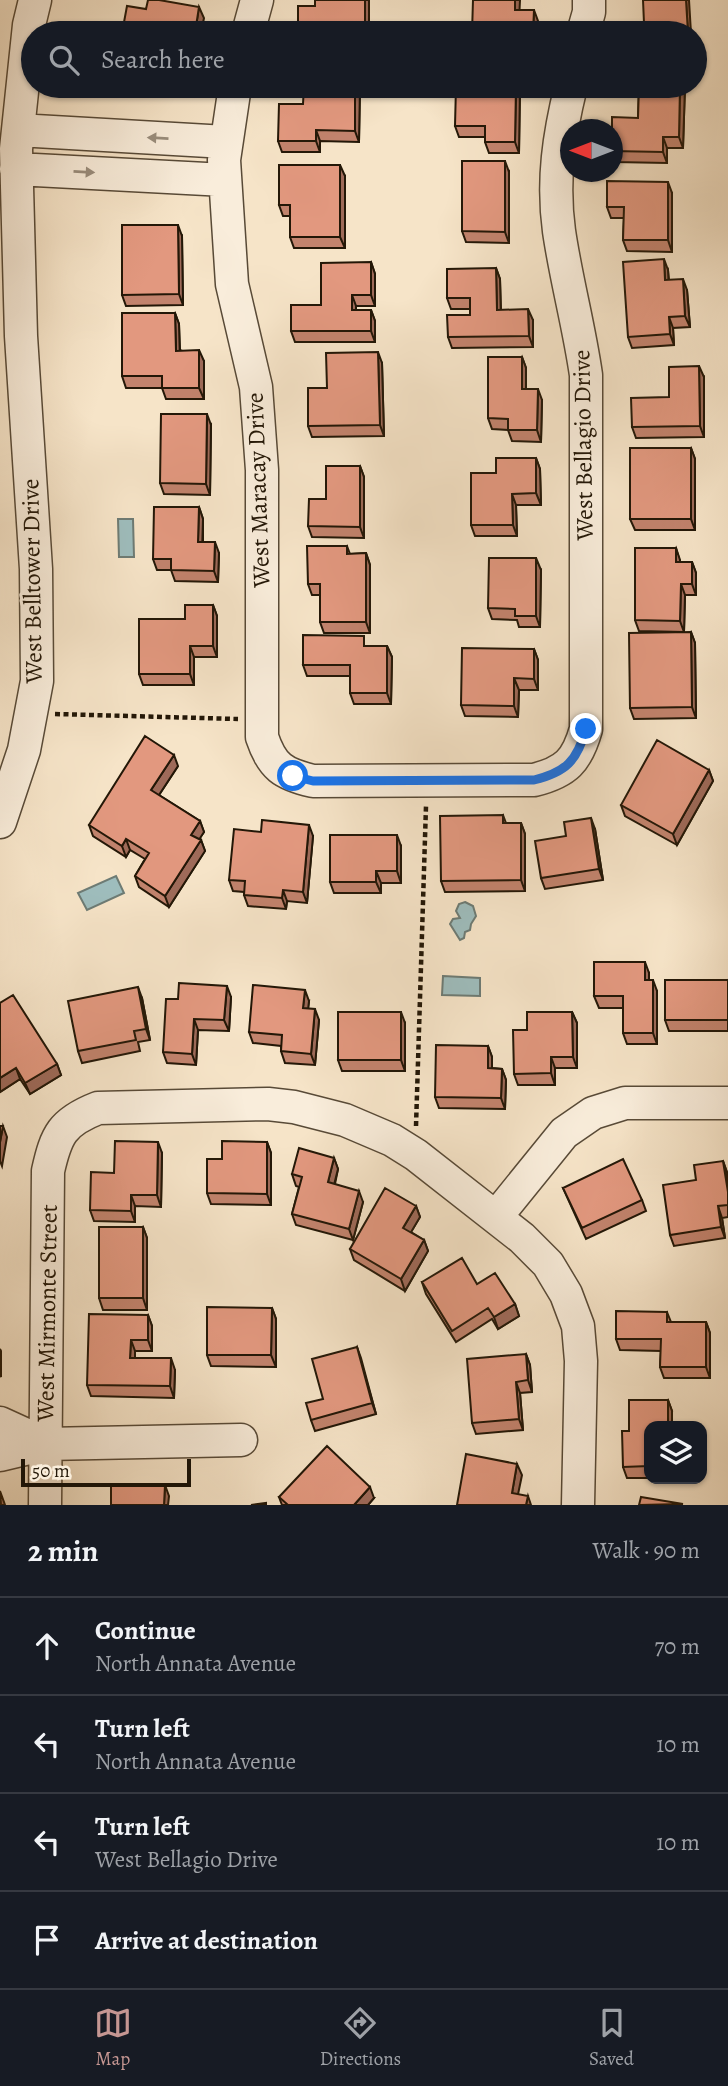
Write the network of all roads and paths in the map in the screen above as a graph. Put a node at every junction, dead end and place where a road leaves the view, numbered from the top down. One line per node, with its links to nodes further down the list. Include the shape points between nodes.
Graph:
1 (35, 0): 4 (street, West Belltower Drive)
2 (257, 0): 5 (street)
3 (589, 0): 6 (street)
4 (30, 21)
5 (251, 21)
6 (586, 21)
7 (21, 98): 10 (street, West Belltower Drive)
8 (233, 98): 11 (street, West Maracay Drive)
9 (568, 98): 16 (street, West Bellagio Drive, via 559,133 556,180 559,230 586,375 586,729 581,747 554,775 534,780 313,781)
10 (18, 130): 11 (street, one-way to 10); 12 (street, West Belltower Drive)
11 (226, 142): 13 (street, West Maracay Drive)
12 (16, 169): 13 (street, one-way to 13); 18 (street, West Belltower Drive, via 36,569 37,681 24,750)
13 (225, 180): 16 (street, West Maracay Drive, via 232,284 256,387 262,470 261,737)
14 (50, 714): 15 (path)
15 (244, 719)
16 (277, 768)
17 (426, 798): 20 (path)
18 (0, 822)
19 (728, 1102): 21 (street, via 625,1103 593,1113 564,1133)
20 (416, 1136)
21 (496, 1217): 24 (street, West Mirmonte Street, via 391,1140 345,1120 294,1107 241,1103 98,1108 78,1116 55,1143 48,1171); 27 (street, via 548,1264 578,1326)
22 (0, 1423): 24 (street)
23 (242, 1440): 24 (street)
24 (46, 1444): 25 (street); 26 (street, West Mirmonte Street)
25 (0, 1455)
26 (45, 1505)
27 (578, 1505)

